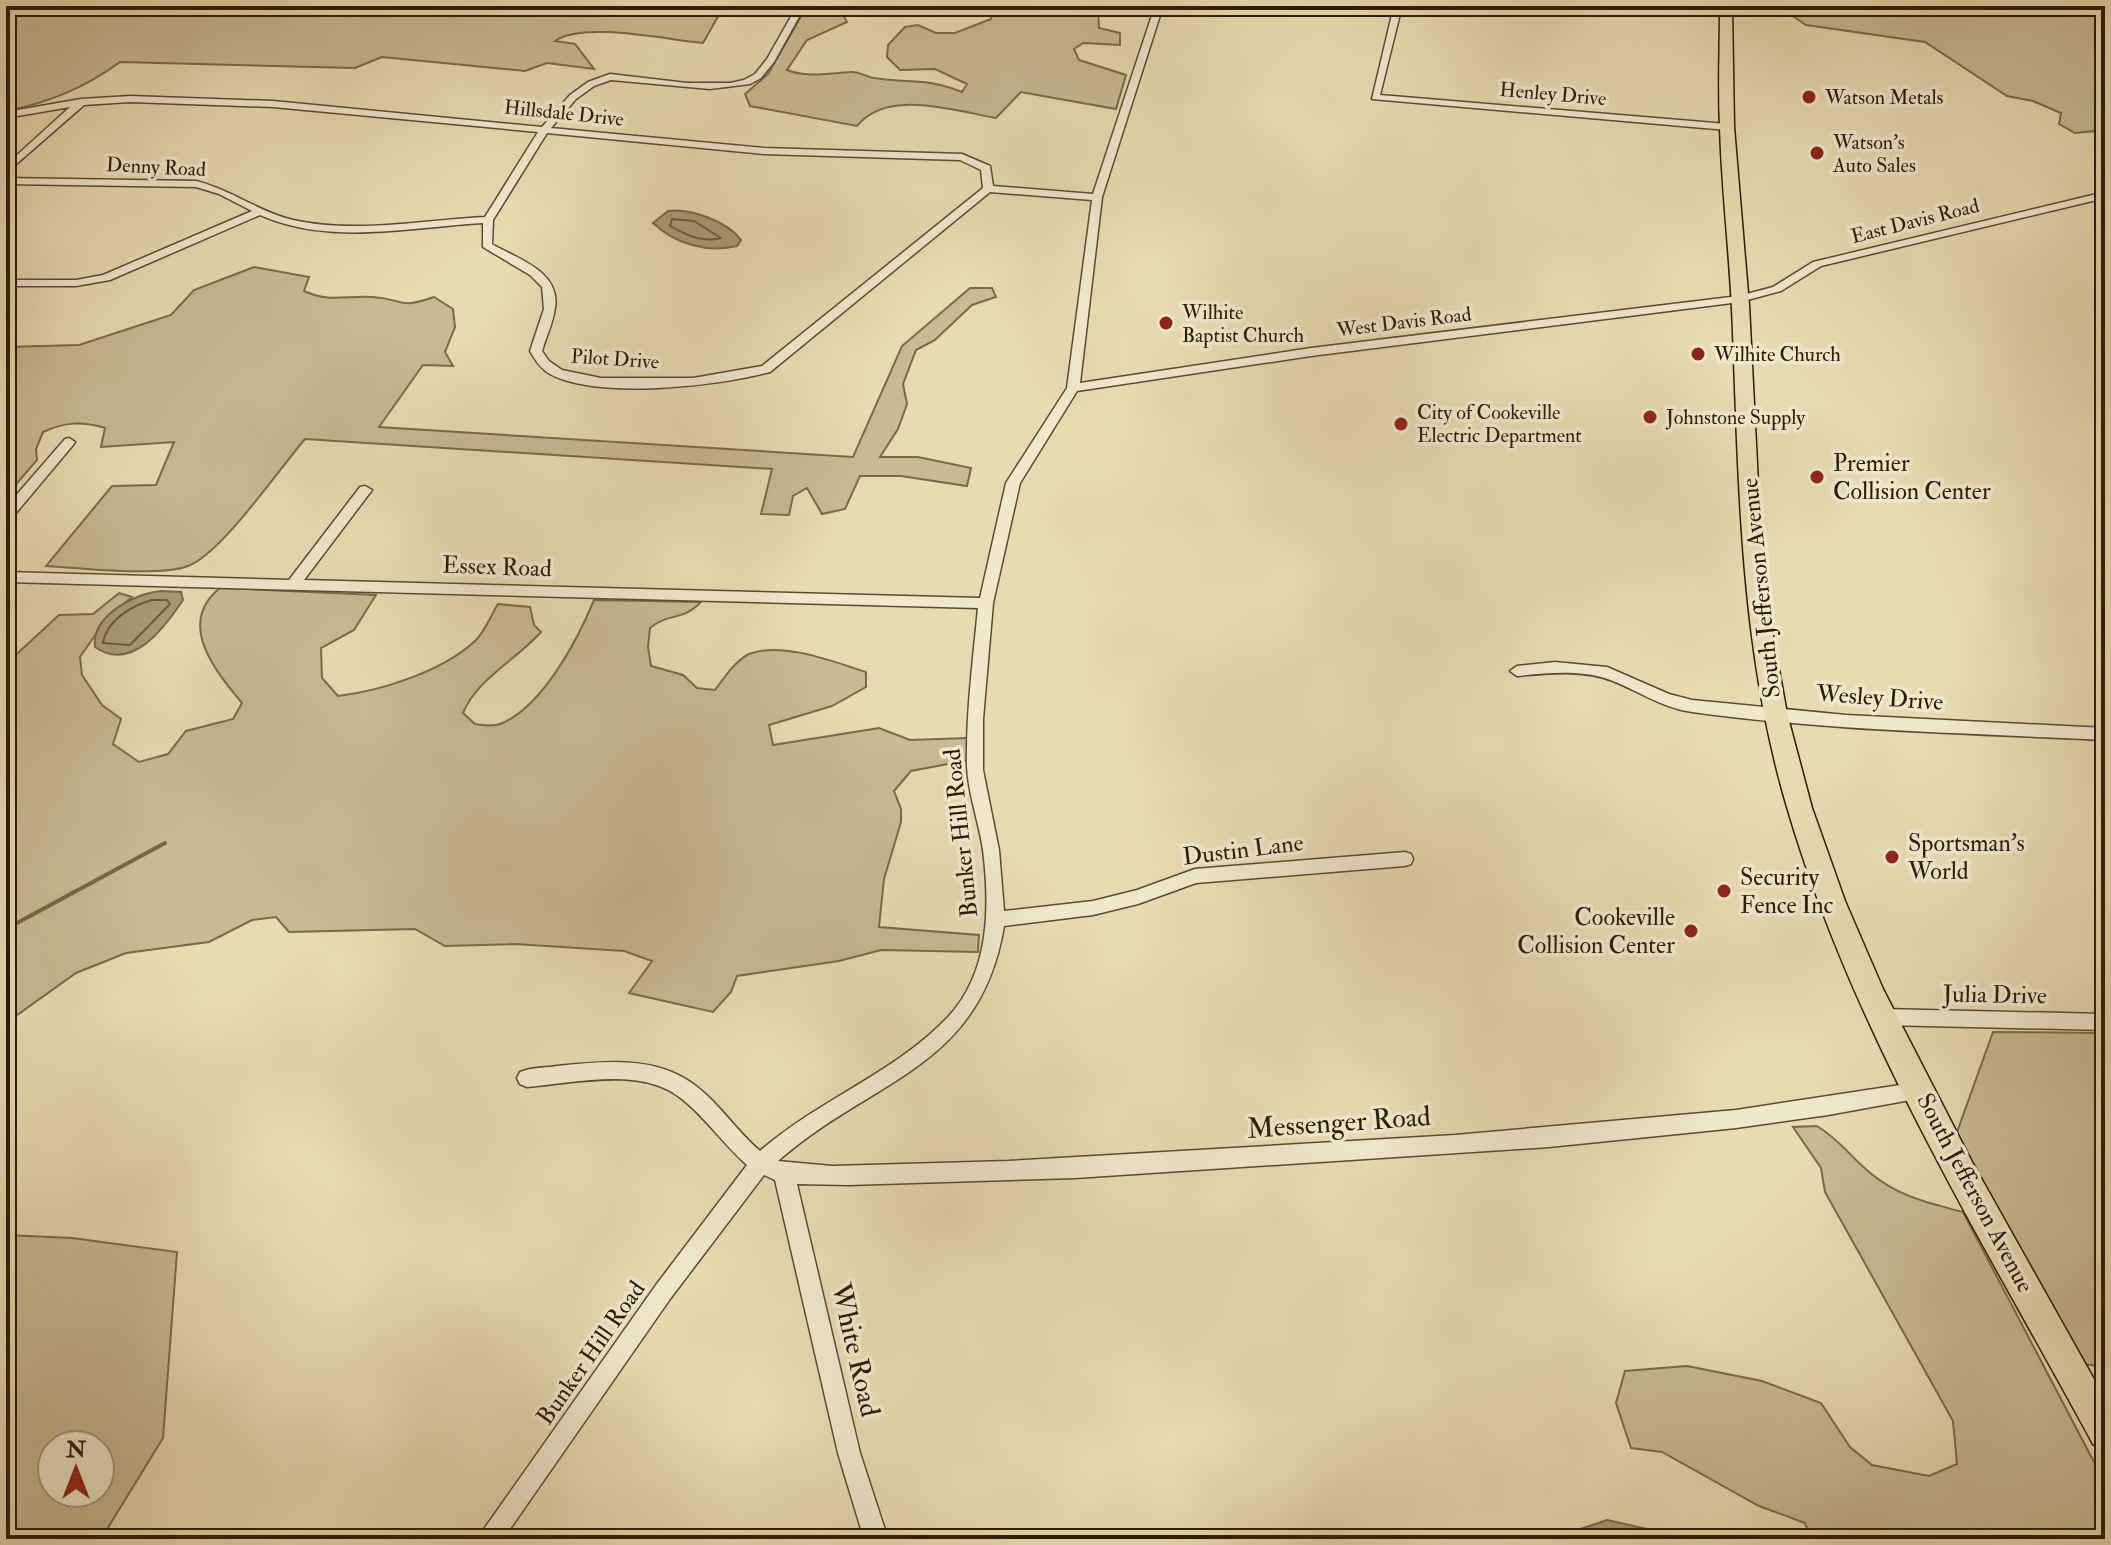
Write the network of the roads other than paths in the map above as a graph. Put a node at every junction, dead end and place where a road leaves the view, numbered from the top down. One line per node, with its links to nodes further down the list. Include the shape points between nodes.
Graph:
1 (801, 6): 8 (street, via 765,67 748,82 597,79 586,84)
2 (1159, 6): 13 (street, Bunker Hill Road)
3 (1398, 6): 7 (street, Henley Drive, via 1375,97)
4 (1726, 6): 7 (main road, South Jefferson Avenue)
5 (81, 102): 6 (street, Hillsdale Drive); 8 (street, Hillsdale Drive, via 273,104); 9 (street)
6 (6, 115)
7 (1727, 127): 17 (main road, South Jefferson Avenue)
8 (545, 129): 11 (street, Hillsdale Drive, via 764,151 962,157 986,168); 15 (street)
9 (6, 170)
10 (6, 181): 14 (street, Denny Road, via 196,184 220,188)
11 (988, 189): 13 (street); 15 (street, Pilot Drive, via 787,355 766,369 728,380 572,377 547,366 536,351 551,293 546,282 487,245)
12 (2105, 195): 17 (street, East Davis Road, via 1817,264 1777,289)
13 (1097, 197): 18 (street, Bunker Hill Road)
14 (261, 211): 15 (street, Denny Road, via 309,226); 16 (street, via 106,278)
15 (488, 220)
16 (6, 283)
17 (1740, 299): 18 (street, West Davis Road, via 1311,352); 26 (main road, South Jefferson Avenue, via 1751,545)
18 (1073, 388): 24 (street, Bunker Hill Road, via 1013,483)
19 (69, 442): 21 (street)
20 (365, 490): 23 (street)
21 (6, 516)
22 (6, 577): 23 (street, Essex Road)
23 (293, 585): 24 (street, Essex Road)
24 (986, 603): 29 (street, Bunker Hill Road, via 975,770 991,850)
25 (1517, 671): 26 (street, Wesley Drive, via 1585,669 1619,677 1687,706)
26 (1775, 715): 27 (street, Wesley Drive); 30 (main road, South Jefferson Avenue, via 1831,896)
27 (2105, 734)
28 (1405, 859): 29 (street, Dustin Lane, via 1195,876 1093,908)
29 (996, 919): 34 (street, Bunker Hill Road, via 981,980 957,1020 922,1054 792,1136)
30 (1883, 1017): 31 (street, Julia Drive); 33 (main road, South Jefferson Avenue)
31 (2105, 1022)
32 (527, 1078): 34 (street, via 651,1074 698,1099)
33 (1920, 1091): 35 (street, Messenger Road, via 1810,1111 1422,1146 1032,1172); 36 (main road, South Jefferson Avenue)
34 (760, 1164): 35 (street, Messenger Road); 37 (street, Bunker Hill Road)
35 (784, 1173): 38 (street, White Road, via 849,1453)
36 (2105, 1432)
37 (489, 1539)
38 (876, 1539)

